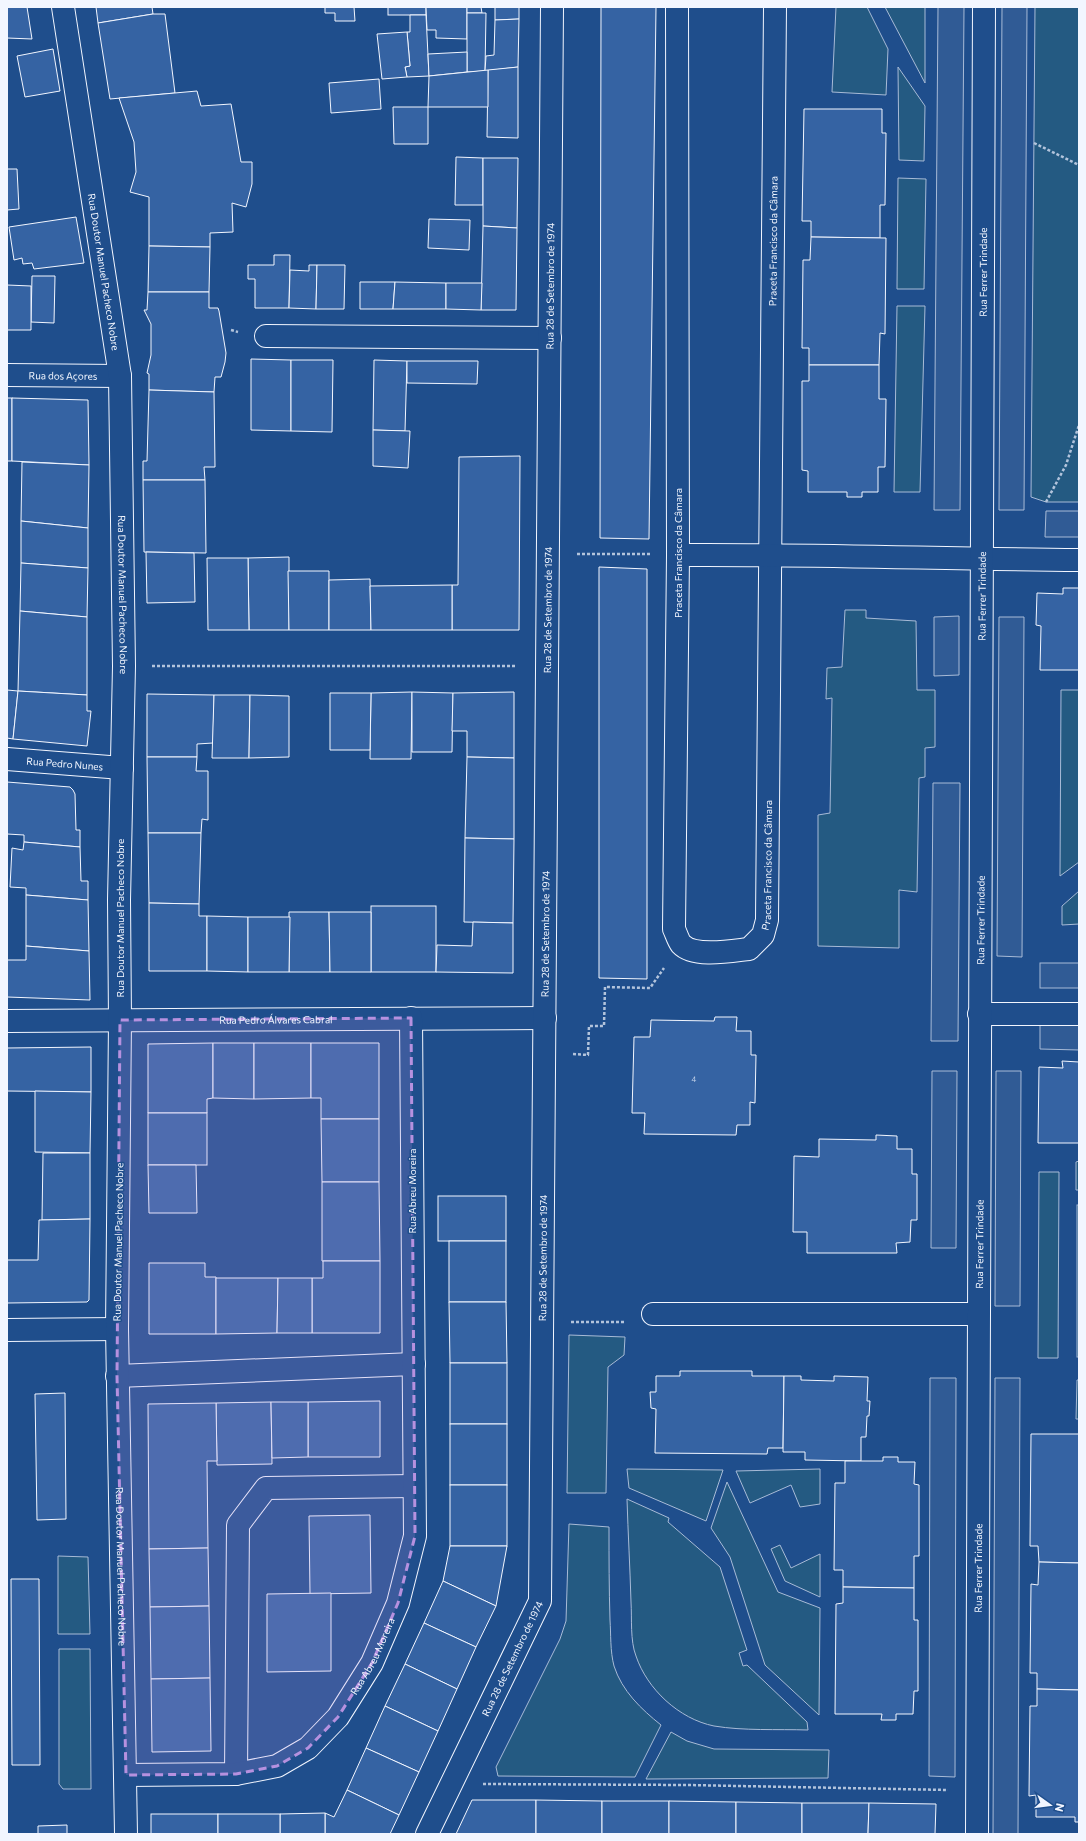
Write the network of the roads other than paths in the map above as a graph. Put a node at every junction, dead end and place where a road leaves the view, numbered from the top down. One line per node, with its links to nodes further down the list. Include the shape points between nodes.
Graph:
1 (63, 7): 9 (street, Rua Doutor Manuel Pacheco Nobre)
2 (552, 7): 7 (street, Rua 28 de Setembro de 1974)
3 (677, 7): 11 (street, Praceta Francisco da Câmara)
4 (775, 7): 10 (street, Praceta Francisco da Câmara)
5 (984, 7): 12 (street, Rua Ferrer Trindade)
6 (266, 336): 7 (street)
7 (550, 338): 19 (street, Rua 28 de Setembro de 1974)
8 (7, 375): 9 (street, Rua dos Açores)
9 (120, 376): 15 (street, Rua Doutor Manuel Pacheco Nobre, via 124,666)
10 (770, 554): 11 (street); 11 (street, Praceta Francisco da Câmara, via 767,920 763,935 749,949 702,952 692,951 681,943 674,929); 12 (street)
11 (678, 555)
12 (982, 559): 13 (street); 16 (street, Rua Ferrer Trindade)
13 (1079, 560)
14 (7, 760): 15 (street, Rua Pedro Nunes)
15 (122, 768): 20 (street, Rua Doutor Manuel Pacheco Nobre, via 118,900)
16 (979, 1014): 17 (street); 23 (street, Rua Ferrer Trindade)
17 (1079, 1014)
18 (411, 1018): 19 (street, Rua Pedro Álvares Cabral); 20 (street, Rua Pedro Álvares Cabral); 26 (street, Rua Abreu Moreira)
19 (545, 1018): 32 (street, Rua 28 de Setembro de 1974, via 540,1601)
20 (120, 1020): 21 (street, Rua Pedro Álvares Cabral); 24 (street, Rua Doutor Manuel Pacheco Nobre)
21 (7, 1021)
22 (653, 1314): 23 (street)
23 (978, 1314): 33 (street, Rua Ferrer Trindade)
24 (117, 1329): 25 (street); 27 (street, Rua Doutor Manuel Pacheco Nobre)
25 (7, 1330)
26 (414, 1364): 27 (street); 28 (street, Rua Abreu Moreira)
27 (117, 1376): 30 (street, Rua Doutor Manuel Pacheco Nobre)
28 (414, 1486): 29 (street, Rua Abreu Moreira, via 414,1536 398,1603 372,1663 338,1718 308,1748 276,1766); 29 (street, via 266,1488 238,1525)
29 (236, 1774): 30 (street, Rua Abreu Moreira)
30 (126, 1776): 31 (street, Rua Doutor Manuel Pacheco Nobre)
31 (126, 1834)
32 (427, 1834)
33 (977, 1834)

